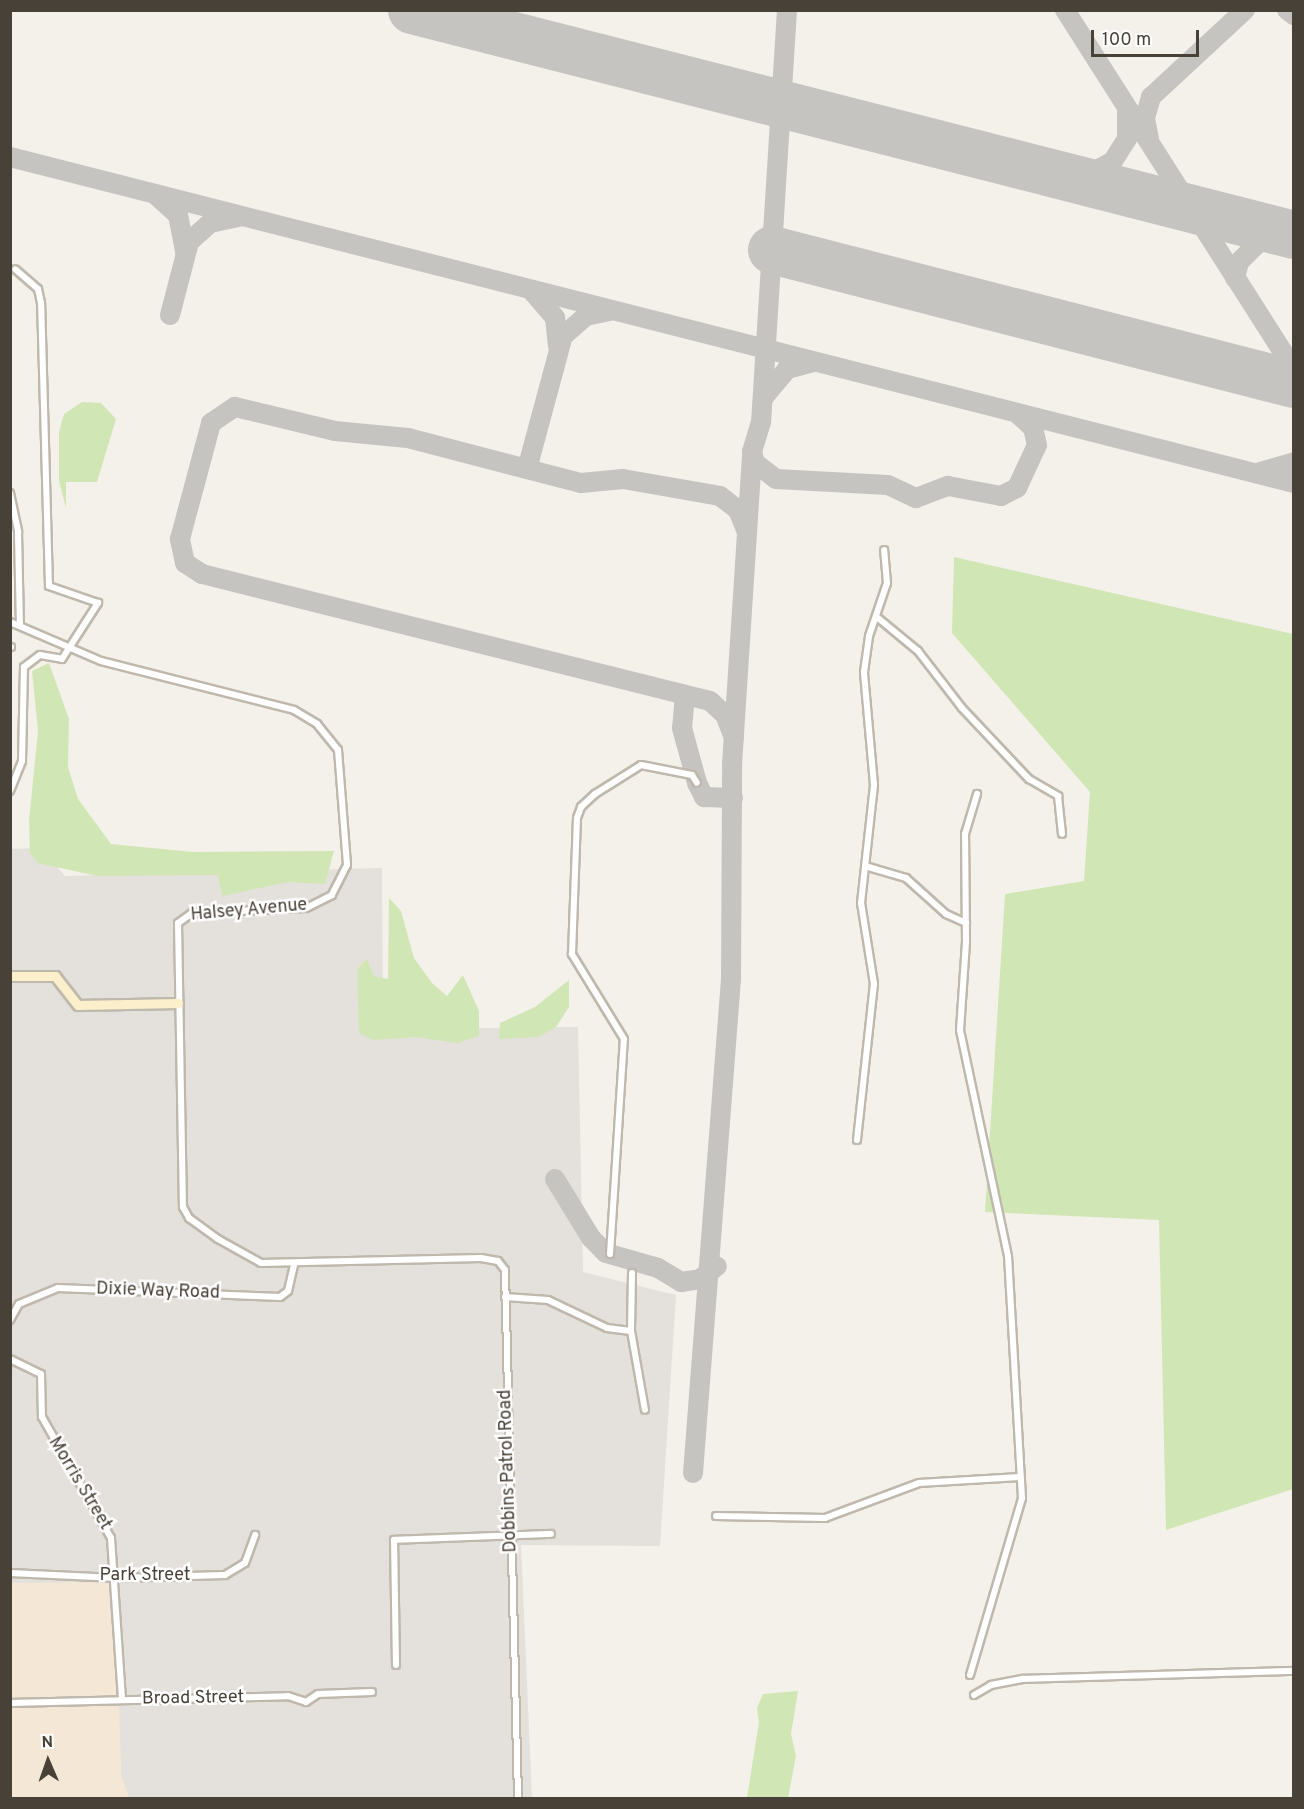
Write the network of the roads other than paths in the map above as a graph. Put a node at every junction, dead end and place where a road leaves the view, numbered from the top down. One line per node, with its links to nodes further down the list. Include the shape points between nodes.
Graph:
1 (15, 269): 7 (street, via 38,289 41,303 49,586 98,603)
2 (10, 493): 6 (street, via 16,509)
3 (884, 550): 4 (street, via 887,575)
4 (878, 618): 11 (street, via 918,651 962,708 1029,779 1058,796); 12 (street, via 865,653 874,785)
5 (10, 622): 6 (street, Halsey Avenue)
6 (20, 625): 7 (street, Halsey Avenue)
7 (68, 648): 9 (street, via 62,659 40,655 24,667 22,761); 15 (street, Halsey Avenue, via 101,661 294,710 310,717 338,750 347,853 339,888 306,908 185,914 177,933)
8 (697, 783): 17 (street, via 692,776 641,765 595,794 581,807 577,818 572,954 624,1039)
9 (10, 791)
10 (977, 794): 13 (street, via 965,834)
11 (1062, 834)
12 (865, 866): 13 (street, via 906,878 946,914); 16 (street, via 861,903 874,984)
13 (966, 923): 26 (street, via 960,1030 1008,1256)
14 (10, 976): 15 (street, via 55,976 78,1005)
15 (178, 1003): 18 (street, Halsey Avenue, via 183,1207 189,1218 245,1255 261,1263)
16 (857, 1140)
17 (610, 1254)
18 (294, 1264): 19 (street, Halsey Avenue, via 481,1258 498,1261); 22 (street, Dixie Way Road, via 288,1292 280,1296 58,1288 19,1304)
19 (505, 1270): 21 (street, Dobbins Patrol Road)
20 (632, 1273): 23 (street)
21 (505, 1297): 23 (street, via 548,1300 607,1329); 28 (street, Dobbins Patrol Road)
22 (10, 1320)
23 (632, 1331): 25 (street)
24 (10, 1359): 32 (street, Morris Street, via 41,1374 42,1418 54,1445 105,1524)
25 (645, 1410)
26 (1020, 1477): 27 (street, via 919,1483 825,1518); 35 (street, via 1021,1509)
27 (716, 1516)
28 (511, 1533): 29 (street); 33 (street, via 394,1540); 40 (street, Dobbins Patrol Road)
29 (551, 1534)
30 (255, 1535): 32 (street, Park Street, via 253,1550 234,1573)
31 (10, 1573): 32 (street, Park Street)
32 (117, 1578): 38 (street, Morris Street)
33 (396, 1665)
34 (1293, 1671): 37 (street, via 1023,1679 991,1685)
35 (970, 1675)
36 (372, 1692): 38 (street, Broad Street, via 318,1694 306,1702 288,1696)
37 (974, 1695)
38 (122, 1700): 39 (street, Broad Street)
39 (10, 1703)
40 (519, 1798)

